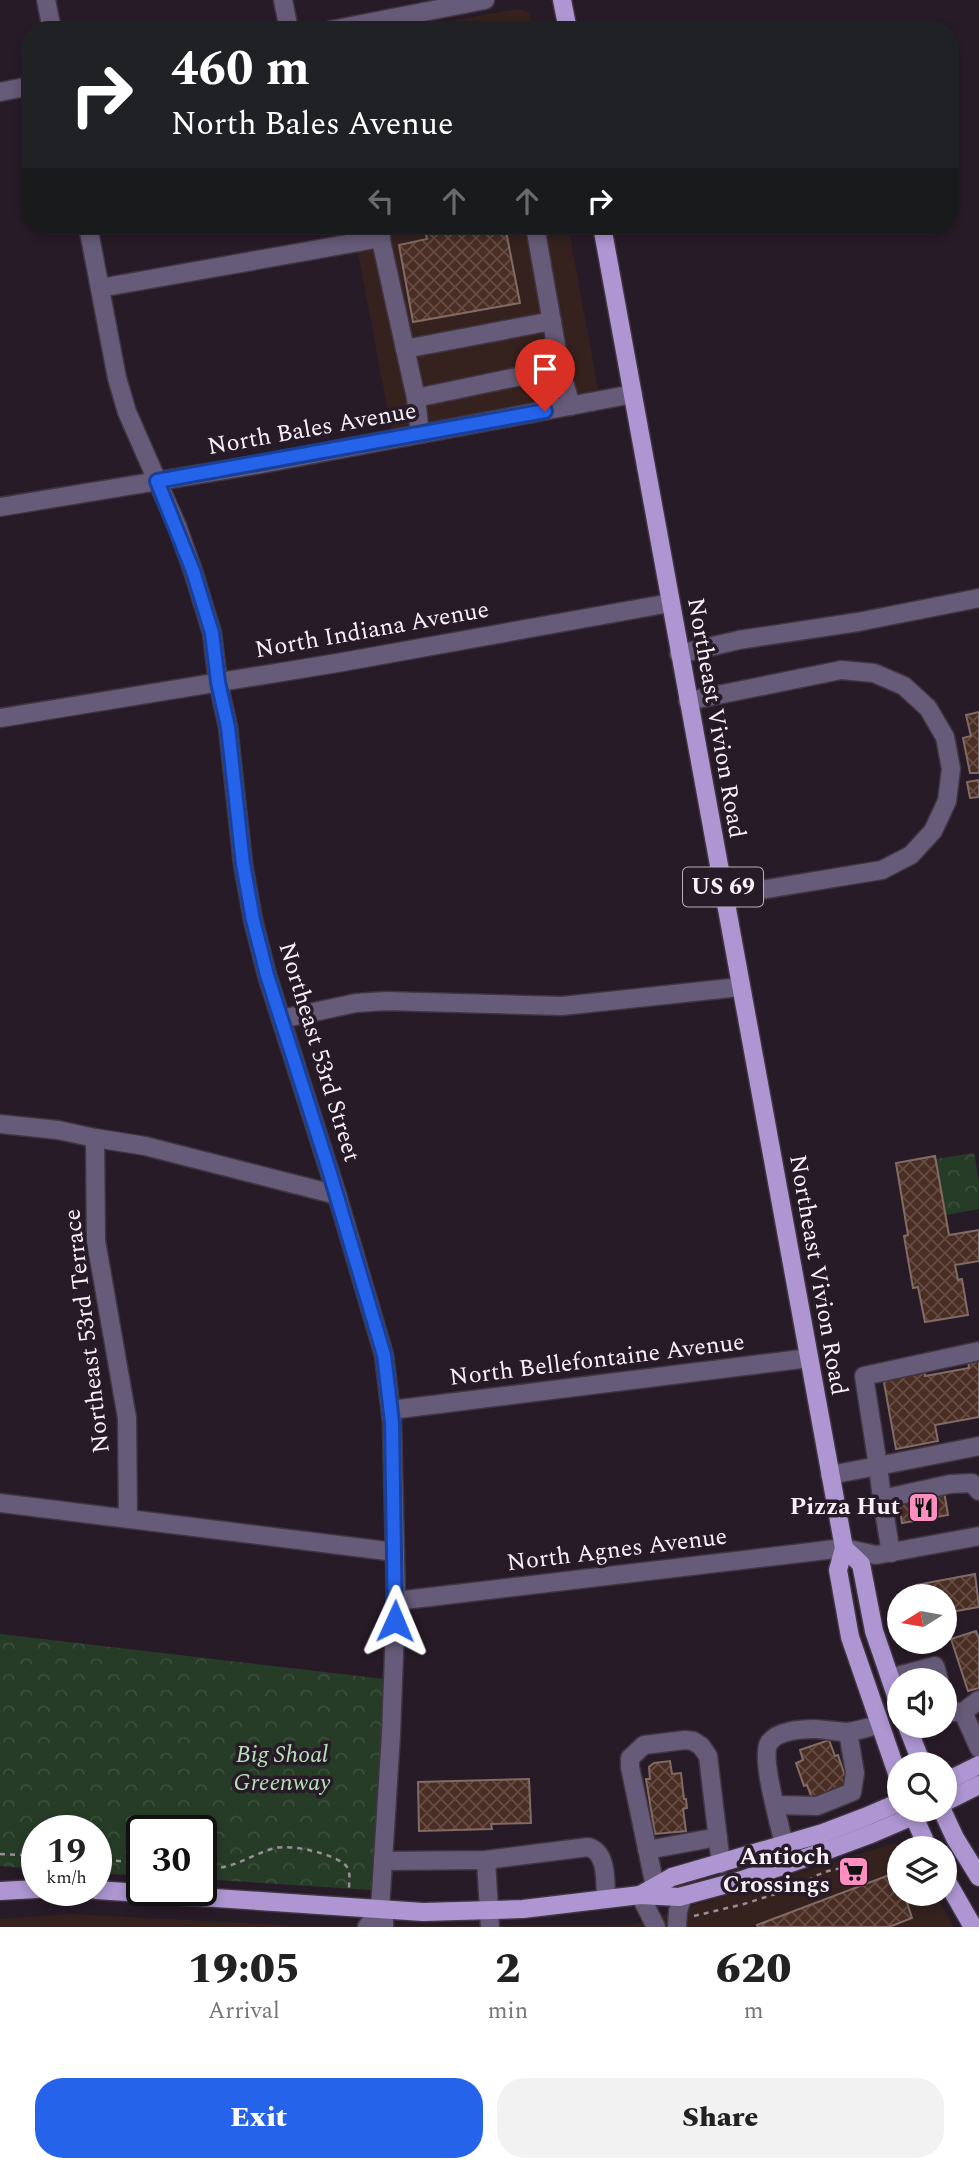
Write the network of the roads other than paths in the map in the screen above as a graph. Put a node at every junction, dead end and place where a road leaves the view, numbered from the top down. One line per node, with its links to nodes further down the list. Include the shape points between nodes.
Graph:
1 (46, 0): 5 (street)
2 (283, 0): 6 (street)
3 (485, 0): 7 (street)
4 (562, 0): 8 (main road)
5 (50, 21)
6 (287, 21)
7 (410, 21)
8 (566, 21)
9 (21, 88): 10 (street)
10 (0, 92)
11 (90, 235): 16 (street, Northeast 53rd Street)
12 (364, 235): 16 (street)
13 (380, 235): 18 (street)
14 (538, 235): 17 (street)
15 (604, 235): 20 (main road, Northeast Vivion Road / US 69)
16 (100, 288): 24 (street, Northeast 53rd Street, via 127,412)
17 (552, 321): 18 (street); 19 (street)
18 (405, 349): 21 (street)
19 (560, 368): 21 (street); 22 (street)
20 (633, 394): 22 (street, North Bales Avenue); 27 (main road, Northeast Vivion Road / US 69)
21 (415, 398): 23 (street)
22 (571, 406): 23 (street, North Bales Avenue)
23 (420, 434): 24 (street, North Bales Avenue)
24 (157, 481): 25 (street, North Bales Avenue); 29 (street, Northeast 53rd Street, via 212,633)
25 (0, 508)
26 (979, 598): 28 (street)
27 (670, 603): 28 (main road, Northeast Vivion Road / US 69); 29 (street, North Indiana Avenue)
28 (679, 654): 30 (main road, Northeast Vivion Road / US 69)
29 (218, 682): 31 (street, North Indiana Avenue); 34 (street, Northeast 53rd Street, via 253,920)
30 (688, 701): 32 (main road, Northeast Vivion Road / US 69); 32 (street, via 841,670 874,673 904,686 928,708 945,737 951,769 947,801 933,831 911,855 882,870)
31 (0, 718)
32 (724, 896): 33 (main road, Northeast Vivion Road / US 69)
33 (740, 987): 34 (street, via 562,1006 356,1003); 39 (main road, Northeast Vivion Road / US 69)
34 (281, 1019): 37 (street, Northeast 53rd Street)
35 (0, 1124): 36 (street)
36 (95, 1138): 37 (street, via 145,1146); 47 (street, Northeast 53rd Terrace, via 96,1241 127,1418)
37 (337, 1195): 40 (street, Northeast 53rd Street, via 384,1355)
38 (979, 1351): 42 (street, via 864,1376)
39 (809, 1358): 40 (street, North Bellefontaine Avenue); 43 (main road, Northeast Vivion Road / US 69)
40 (391, 1410): 50 (street, Northeast 53rd Street)
41 (979, 1446): 42 (street)
42 (878, 1466): 43 (street); 45 (street)
43 (830, 1475): 49 (main road, Northeast Vivion Road / US 69)
44 (979, 1491): 45 (street, via 972,1483 950,1484)
45 (882, 1499): 51 (street)
46 (0, 1503): 47 (street)
47 (128, 1519): 50 (street)
48 (979, 1536): 51 (street, North Agnes Avenue)
49 (844, 1548): 51 (street, North Agnes Avenue); 52 (street, North Agnes Avenue); 53 (main road, Northeast Vivion Road / US 69, via 861,1564); 57 (main road, Northeast Vivion Road / US 69, via 838,1570 849,1637)
50 (395, 1552): 52 (street, Northeast 53rd Street)
51 (891, 1553)
52 (396, 1601): 73 (street, Northeast 53rd Street)
53 (887, 1669)
54 (979, 1700): 55 (street)
55 (957, 1707)
56 (957, 1718): 59 (street)
57 (879, 1725): 58 (street); 60 (main road, Northeast Vivion Road / US 69)
58 (848, 1732): 65 (street, via 855,1773 852,1793 817,1806); 65 (street, via 813,1729 770,1741 767,1766)
59 (979, 1748)
60 (889, 1752)
61 (979, 1765): 62 (main road)
62 (957, 1776)
63 (979, 1785): 64 (main road)
64 (957, 1796)
65 (775, 1805): 70 (street)
66 (887, 1808): 70 (main road)
67 (894, 1822): 80 (main road, via 828,1850)
68 (948, 1822): 75 (main road)
69 (718, 1837): 71 (street); 71 (street, via 708,1756 693,1741 657,1742 644,1745 630,1758); 74 (street)
70 (784, 1845): 74 (main road)
71 (647, 1850): 79 (street)
72 (486, 1860): 73 (street); 81 (street, via 588,1847 594,1849 604,1868); 84 (street)
73 (383, 1861): 83 (street, Northeast 53rd Street)
74 (721, 1864): 79 (main road, via 672,1877)
75 (979, 1877)
76 (21, 1890): 77 (main road)
77 (0, 1891)
78 (112, 1891): 83 (main road)
79 (650, 1893): 80 (main road); 81 (main road); 88 (street)
80 (683, 1896): 85 (street)
81 (606, 1899): 84 (main road)
82 (957, 1899): 89 (main road)
83 (380, 1909): 84 (main road); 86 (street); 87 (street, Northeast 53rd Street)
84 (489, 1919)
85 (681, 1923)
86 (367, 1927)
87 (384, 1927)
88 (656, 1927)
89 (973, 1927)

